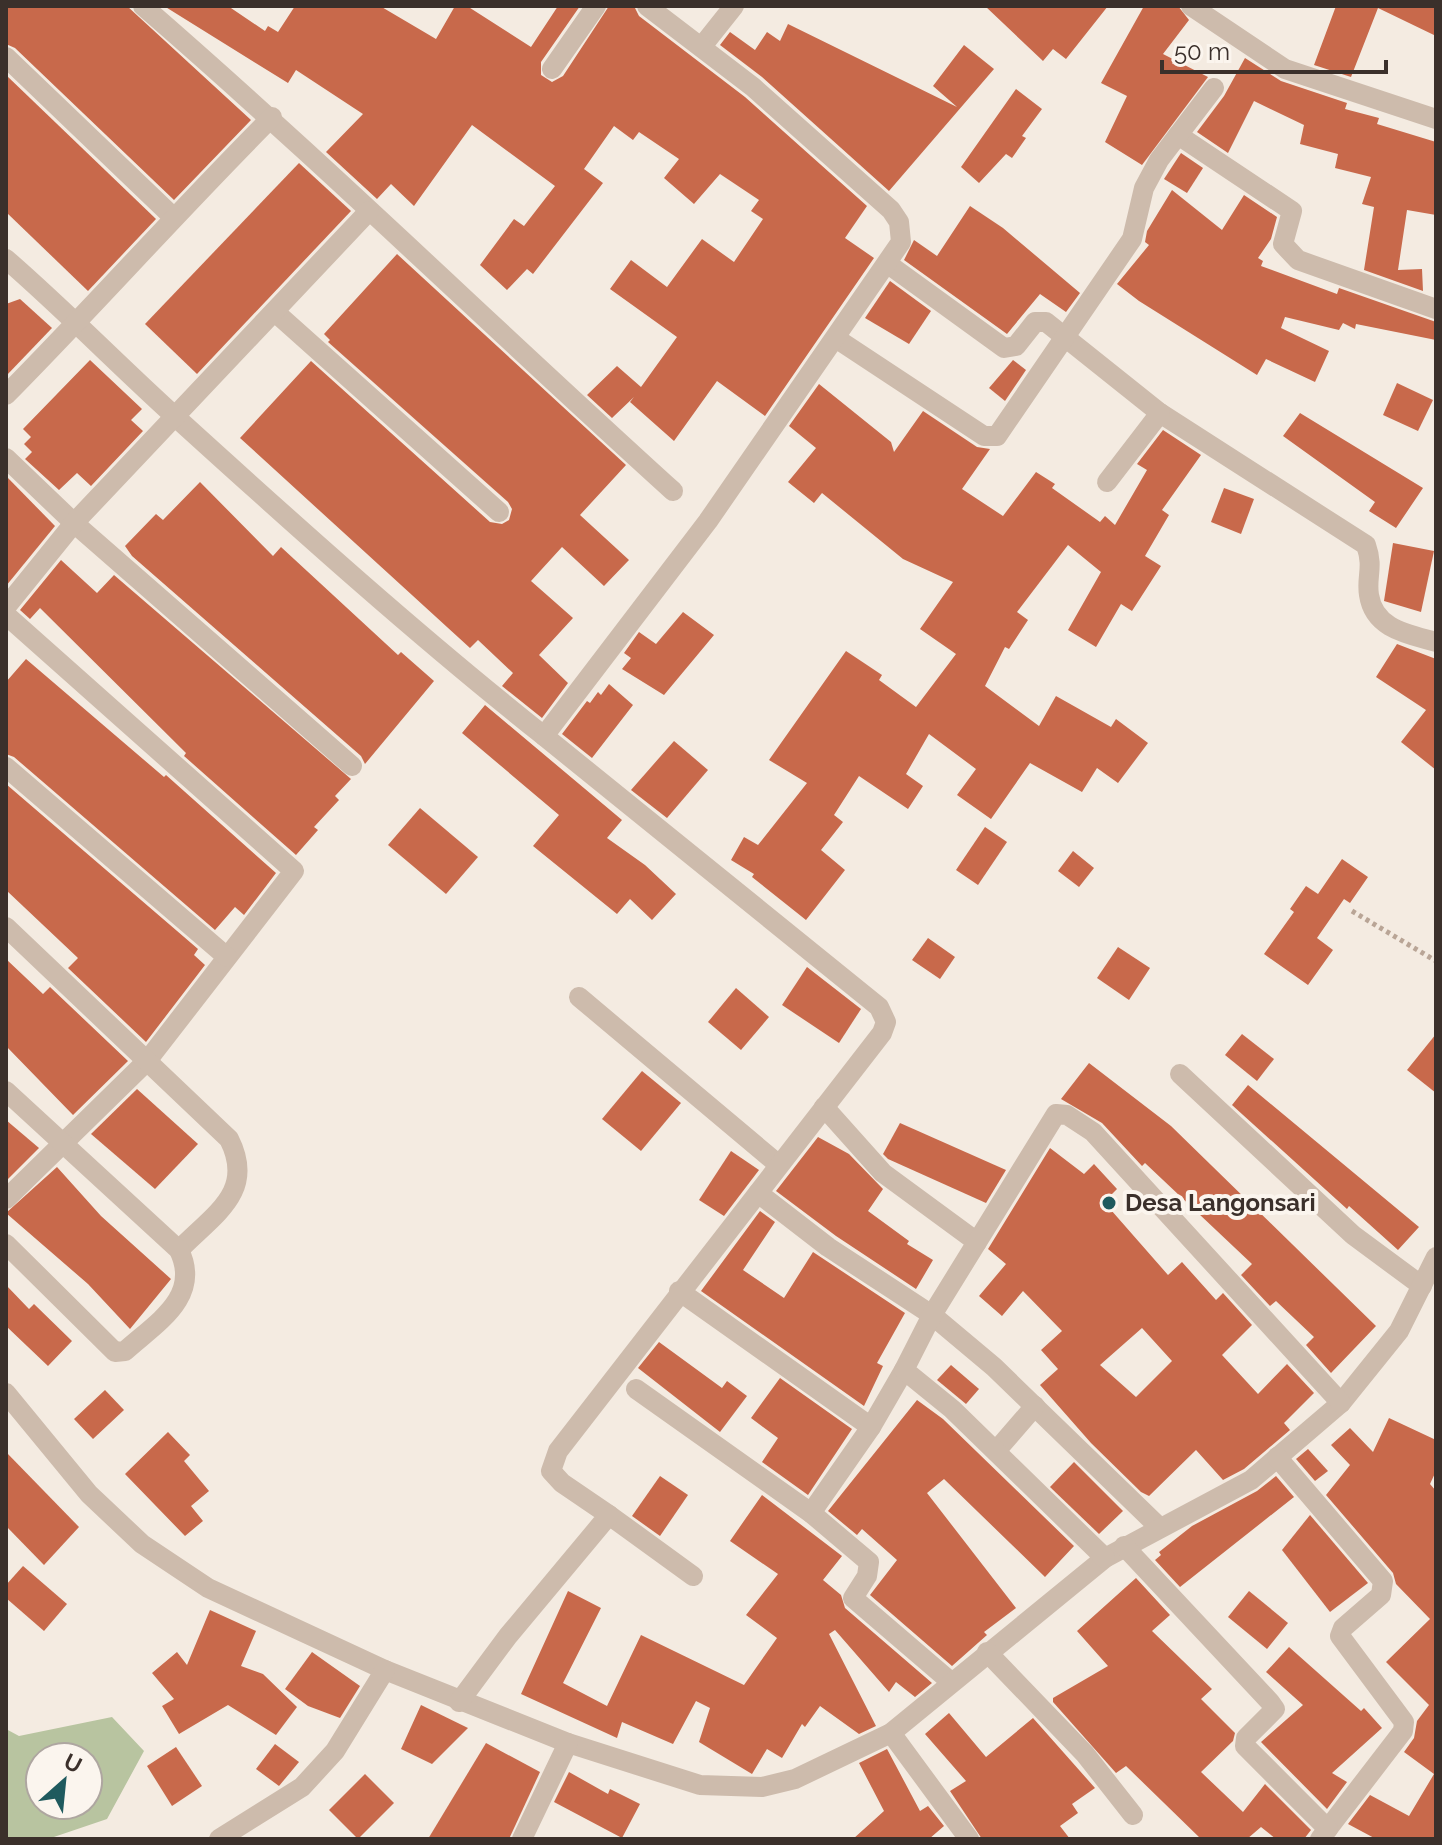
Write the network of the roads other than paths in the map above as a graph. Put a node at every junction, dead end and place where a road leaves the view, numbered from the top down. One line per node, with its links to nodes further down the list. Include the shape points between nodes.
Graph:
1 (143, 6): 10 (street)
2 (596, 6): 8 (street)
3 (647, 6): 6 (street)
4 (734, 6): 6 (street)
5 (1191, 6): 11 (street, via 1285,69)
6 (703, 45): 16 (street, via 891,210 902,234)
7 (6, 57): 14 (street)
8 (552, 69)
9 (1214, 88): 12 (street)
10 (272, 117): 13 (street); 14 (street)
11 (1436, 119)
12 (1178, 135): 17 (street, via 1292,211 1283,244 1286,252); 20 (street, via 1144,188 1132,239)
13 (369, 211): 18 (street); 27 (street)
14 (172, 216): 19 (street)
15 (6, 259): 19 (street)
16 (888, 264): 20 (street, via 1004,348 1016,346 1040,319); 21 (street)
17 (1436, 309)
18 (275, 312): 24 (street); 28 (street)
19 (78, 322): 22 (street); 24 (street)
20 (1067, 337): 21 (street, via 1003,430 990,438); 23 (street)
21 (837, 339): 33 (street, via 708,521)
22 (6, 395)
23 (1160, 413): 26 (street); 32 (street, via 1366,545 1372,563 1368,594 1377,617 1395,631)
24 (177, 418): 29 (street); 33 (street, via 430,645)
25 (6, 458): 29 (street)
26 (1107, 482)
27 (673, 491)
28 (499, 512)
29 (74, 523): 30 (street); 34 (street)
30 (6, 607)
31 (6, 615): 37 (street, via 294,871)
32 (1436, 642)
33 (544, 736): 42 (street, via 879,1007 886,1022 882,1033)
34 (352, 766)
35 (6, 767): 37 (street)
36 (6, 927): 39 (street)
37 (227, 957): 39 (street)
38 (579, 997): 44 (street)
39 (147, 1061): 43 (street); 49 (street, via 229,1139 241,1173 228,1199)
40 (1180, 1074): 51 (street, via 1353,1235)
41 (6, 1091): 43 (street)
42 (824, 1107): 44 (street); 47 (street, via 883,1173)
43 (62, 1144): 46 (street); 49 (street)
44 (779, 1165): 45 (street)
45 (758, 1193): 52 (street); 53 (street, via 828,1247)
46 (6, 1199)
47 (977, 1242): 53 (street); 57 (street, via 1048,1121 1056,1114 1067,1115 1093,1132)
48 (6, 1244): 49 (street, via 115,1352 125,1351 174,1308 188,1268)
49 (179, 1250)
50 (1436, 1257): 51 (street)
51 (1422, 1286): 57 (street, via 1399,1331)
52 (679, 1291): 59 (street); 63 (street, via 551,1462 551,1471 562,1483)
53 (932, 1315): 54 (street); 58 (street)
54 (904, 1370): 59 (street); 60 (street)
55 (636, 1389): 62 (street)
56 (6, 1393): 69 (street, via 89,1494 142,1544 208,1588)
57 (1341, 1403): 61 (street)
58 (1035, 1406): 60 (street); 64 (street)
59 (871, 1427): 62 (street)
60 (996, 1451): 66 (street)
61 (1277, 1457): 64 (street, via 1251,1480); 75 (street, via 1383,1581 1381,1595 1340,1636 1404,1722 1403,1731)
62 (811, 1513): 70 (street, via 869,1562 867,1576 853,1593 857,1602)
63 (609, 1515): 67 (street); 71 (street)
64 (1159, 1527): 65 (street)
65 (1124, 1546): 66 (street); 75 (street, via 1275,1709 1246,1738 1245,1746)
66 (1105, 1558): 68 (street)
67 (693, 1576)
68 (987, 1652): 70 (street); 74 (street, via 1068,1735)
69 (385, 1670): 71 (street); 76 (street, via 335,1751 302,1787)
70 (951, 1682): 72 (street)
71 (459, 1702): 73 (street)
72 (891, 1733): 73 (street, via 795,1779 762,1787 700,1785); 78 (street)
73 (568, 1743): 77 (street)
74 (1133, 1815)
75 (1324, 1834)
76 (219, 1839)
77 (522, 1839)
78 (969, 1839)

